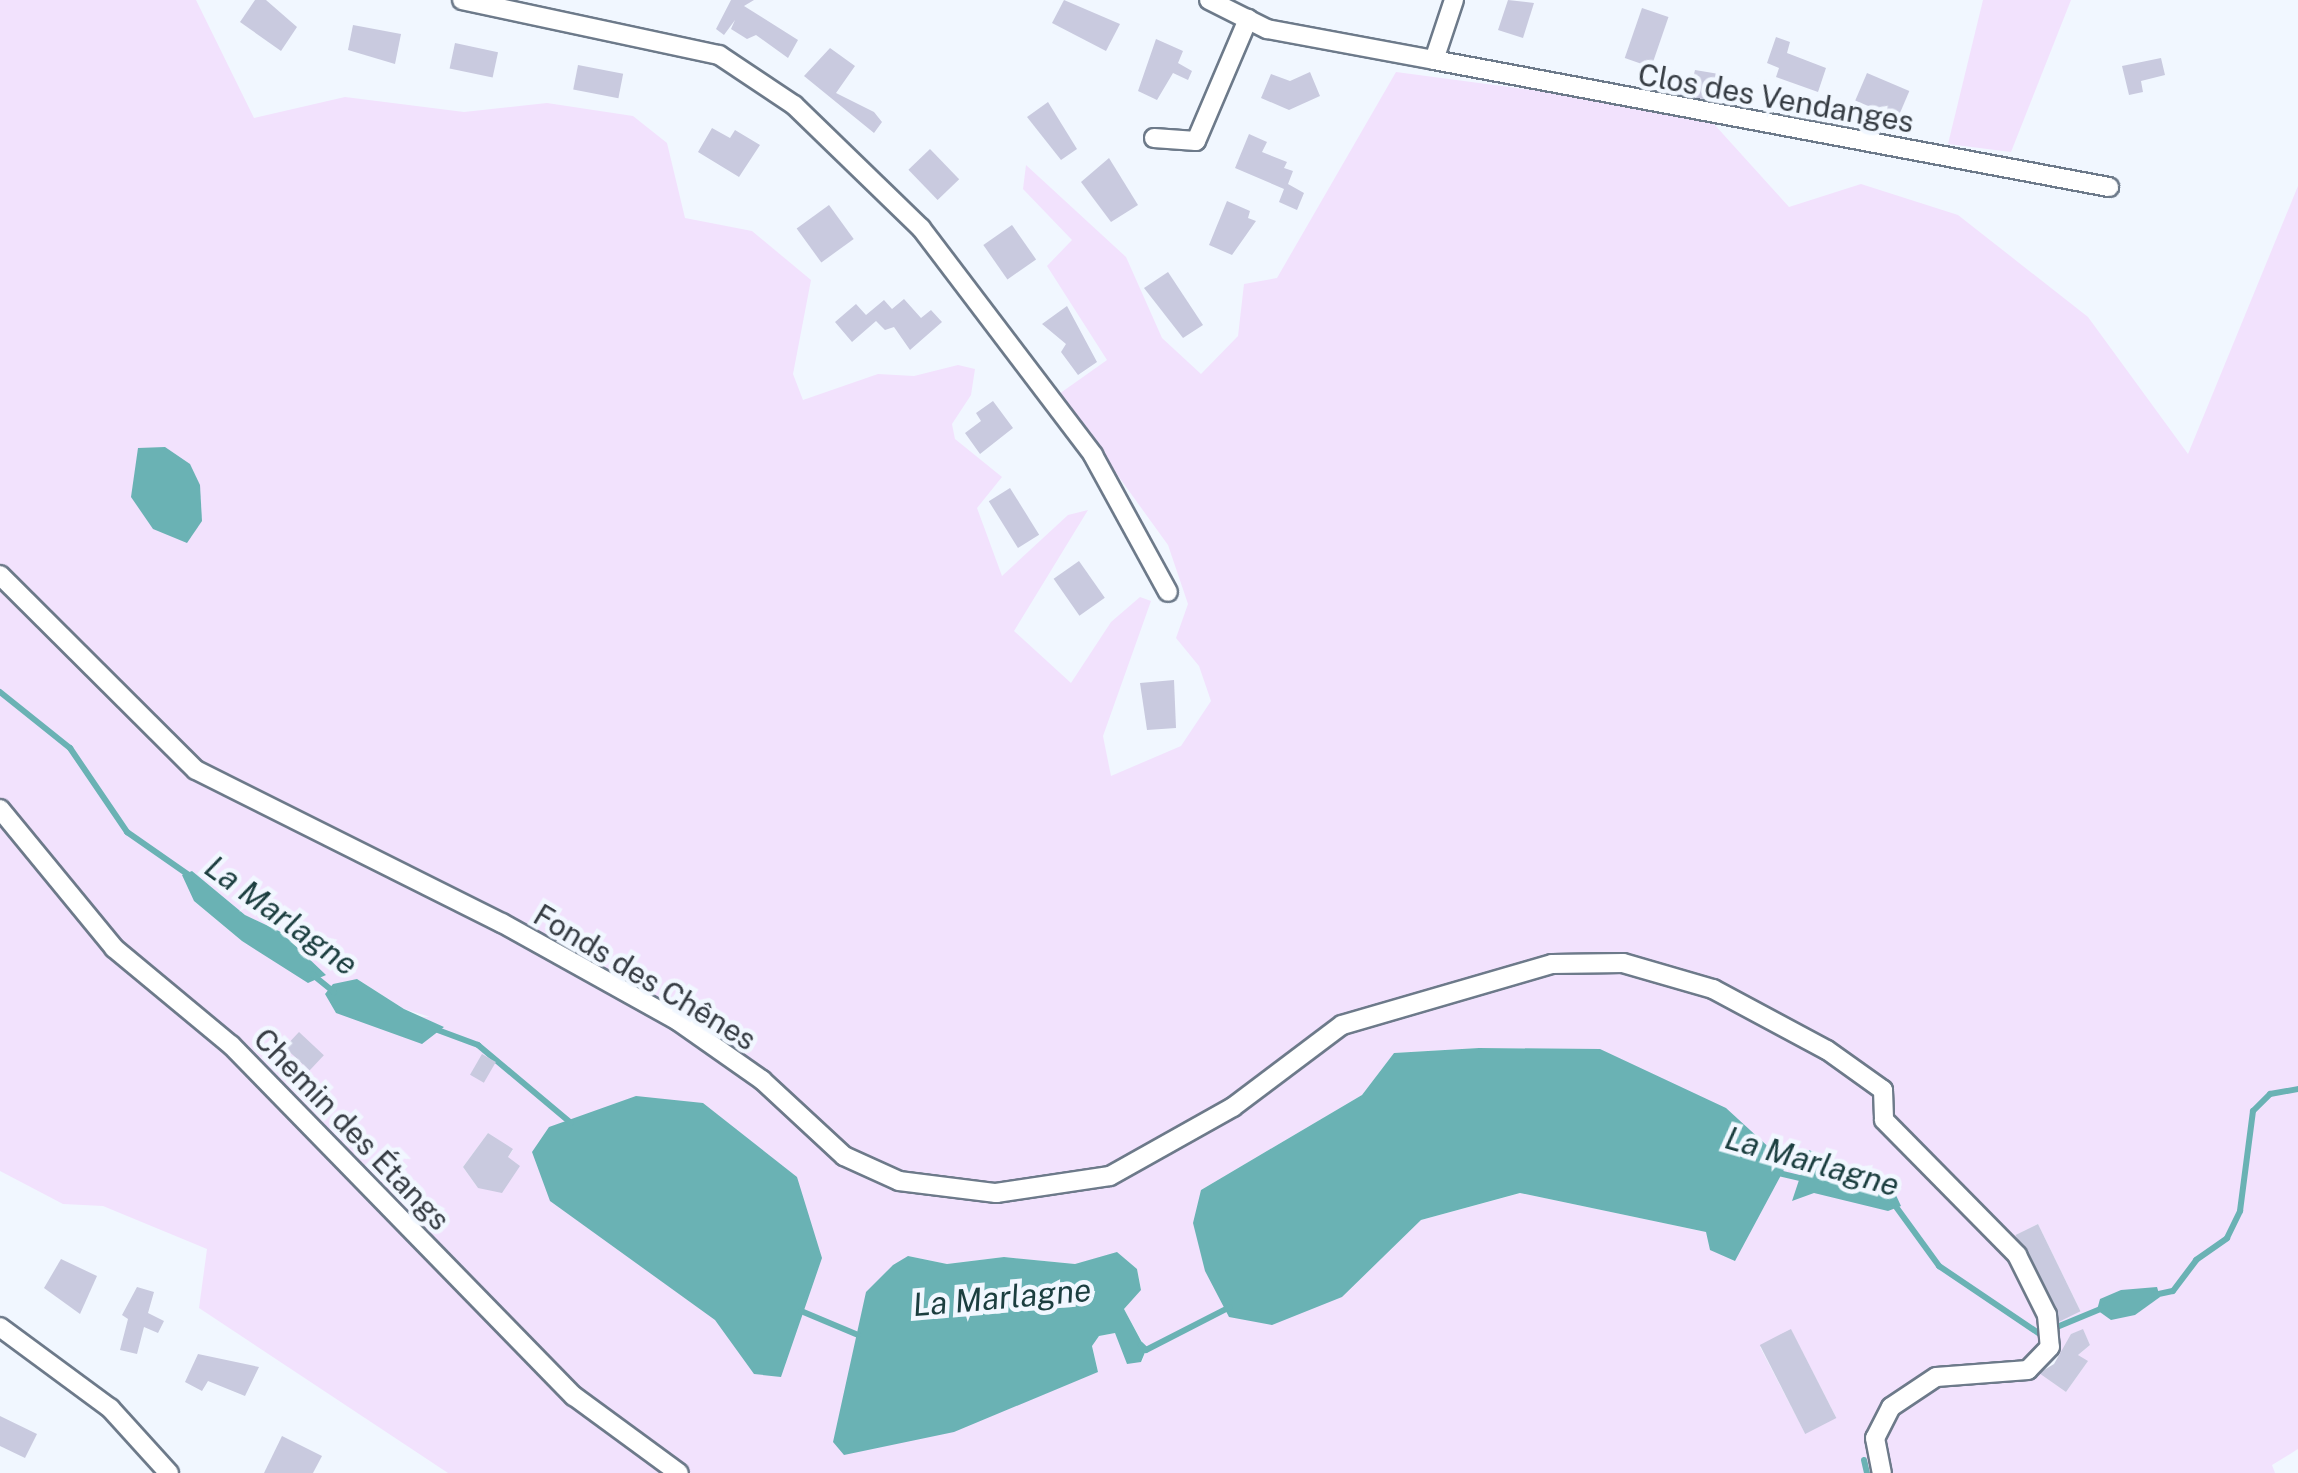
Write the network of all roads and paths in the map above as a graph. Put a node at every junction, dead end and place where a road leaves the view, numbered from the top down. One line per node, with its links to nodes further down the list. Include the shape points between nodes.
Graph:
1 (462, 0): 9 (street, via 719,55 794,105 920,228 1093,455)
2 (1209, 0): 4 (street, Clos des Vendanges)
3 (1454, 0): 5 (street)
4 (1248, 20): 5 (street, Clos des Vendanges, via 1268,30); 6 (street, via 1196,141)
5 (1434, 60): 7 (street, Clos des Vendanges)
6 (1154, 138)
7 (2109, 187)
8 (0, 575): 14 (street, Fonds des Chênes, via 196,770 678,1021 762,1080 844,1156 899,1181 996,1193 1110,1176 1233,1107 1342,1024 1552,964 1623,962 1713,989 1827,1050 1883,1090 1884,1120 2017,1254 2046,1315 2053,1338 2028,1370 1936,1378 1891,1407 1875,1438)
9 (1168, 592)
10 (0, 809): 13 (street, Chemin des Étangs, via 114,948 231,1045 574,1396)
11 (0, 1327): 12 (street, via 110,1408)
12 (168, 1473)
13 (679, 1473)
14 (1882, 1473)

